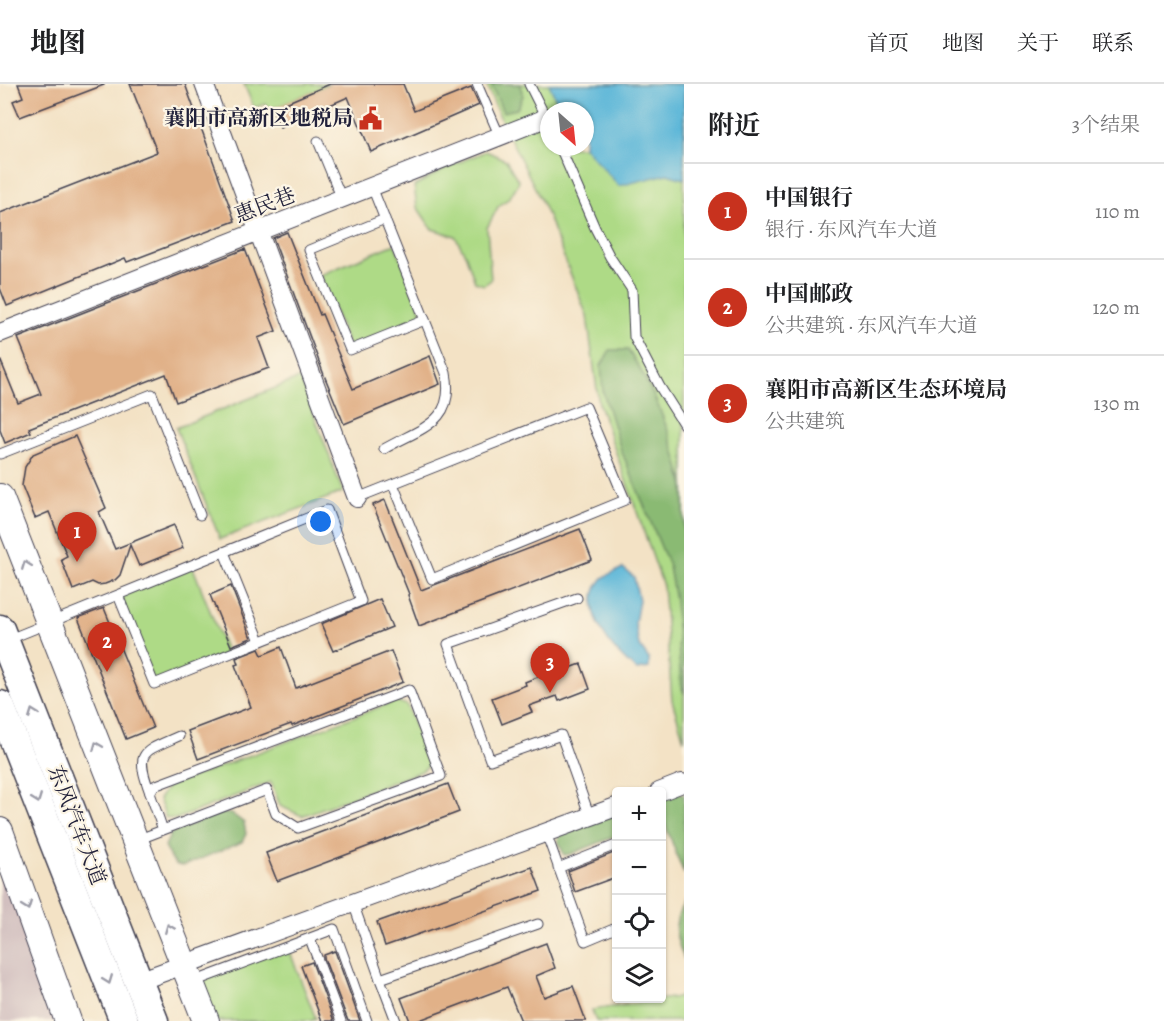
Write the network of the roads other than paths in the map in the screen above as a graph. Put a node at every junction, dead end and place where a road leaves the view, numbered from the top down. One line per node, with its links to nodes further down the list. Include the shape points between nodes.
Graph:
1 (204, 84): 12 (street)
2 (477, 84): 6 (lane)
3 (529, 84): 4 (lane)
4 (540, 105)
5 (540, 124): 6 (street, 惠民巷)
6 (500, 137): 9 (street, 惠民巷)
7 (318, 141): 10 (lane)
8 (564, 156): 15 (lane, via 595,228 632,290 634,337)
9 (372, 187): 10 (street, 惠民巷); 11 (lane)
10 (342, 199): 12 (street, 惠民巷)
11 (385, 219): 13 (lane); 13 (lane, via 309,250 350,350)
12 (259, 232): 14 (street, 惠民巷); 20 (street)
13 (425, 320): 16 (lane, via 446,373 447,403 437,419)
14 (0, 333)
15 (684, 425)
16 (384, 448)
17 (0, 454): 21 (lane, via 152,394)
18 (393, 483): 18 (lane, via 432,579 625,500 586,407); 20 (lane)
19 (0, 497): 25 (street, one-way to 19)
20 (357, 498)
21 (200, 515)
22 (224, 552): 23 (lane); 27 (lane); 27 (lane, via 327,510 361,601)
23 (118, 595): 25 (lane); 27 (lane, via 154,684)
24 (577, 598): 34 (lane, via 448,644 489,760 561,735)
25 (48, 623): 26 (lane); 38 (street, one-way to 25)
26 (2, 635): 48 (main road, 东风汽车大道, one-way to 26)
27 (260, 641)
28 (0, 705): 50 (main road, 东风汽车大道, one-way to 50)
29 (179, 736): 32 (lane, via 150,749 142,759 141,770)
30 (682, 783): 31 (street)
31 (666, 789)
32 (150, 793): 36 (lane); 36 (lane, via 154,786 409,690 441,776 298,828 276,814 267,790)
33 (612, 809): 34 (street)
34 (590, 817): 37 (street)
35 (0, 831): 49 (street, one-way to 49)
36 (163, 831): 38 (lane)
37 (546, 834): 40 (lane); 41 (street)
38 (135, 841): 46 (street, one-way to 38)
39 (612, 847): 40 (lane)
40 (558, 868): 44 (lane, via 585,941)
41 (353, 903): 42 (street); 47 (lane)
42 (331, 921): 45 (lane); 46 (street); 54 (lane)
43 (538, 924): 47 (lane)
44 (612, 930)
45 (310, 939): 46 (lane); 53 (lane)
46 (187, 974): 48 (street); 52 (street)
47 (380, 979): 55 (lane)
48 (139, 981): 51 (main road, 东风汽车大道)
49 (68, 1021)
50 (124, 1021)
51 (154, 1021)
52 (206, 1021)
53 (341, 1021)
54 (367, 1021)
55 (396, 1021)

